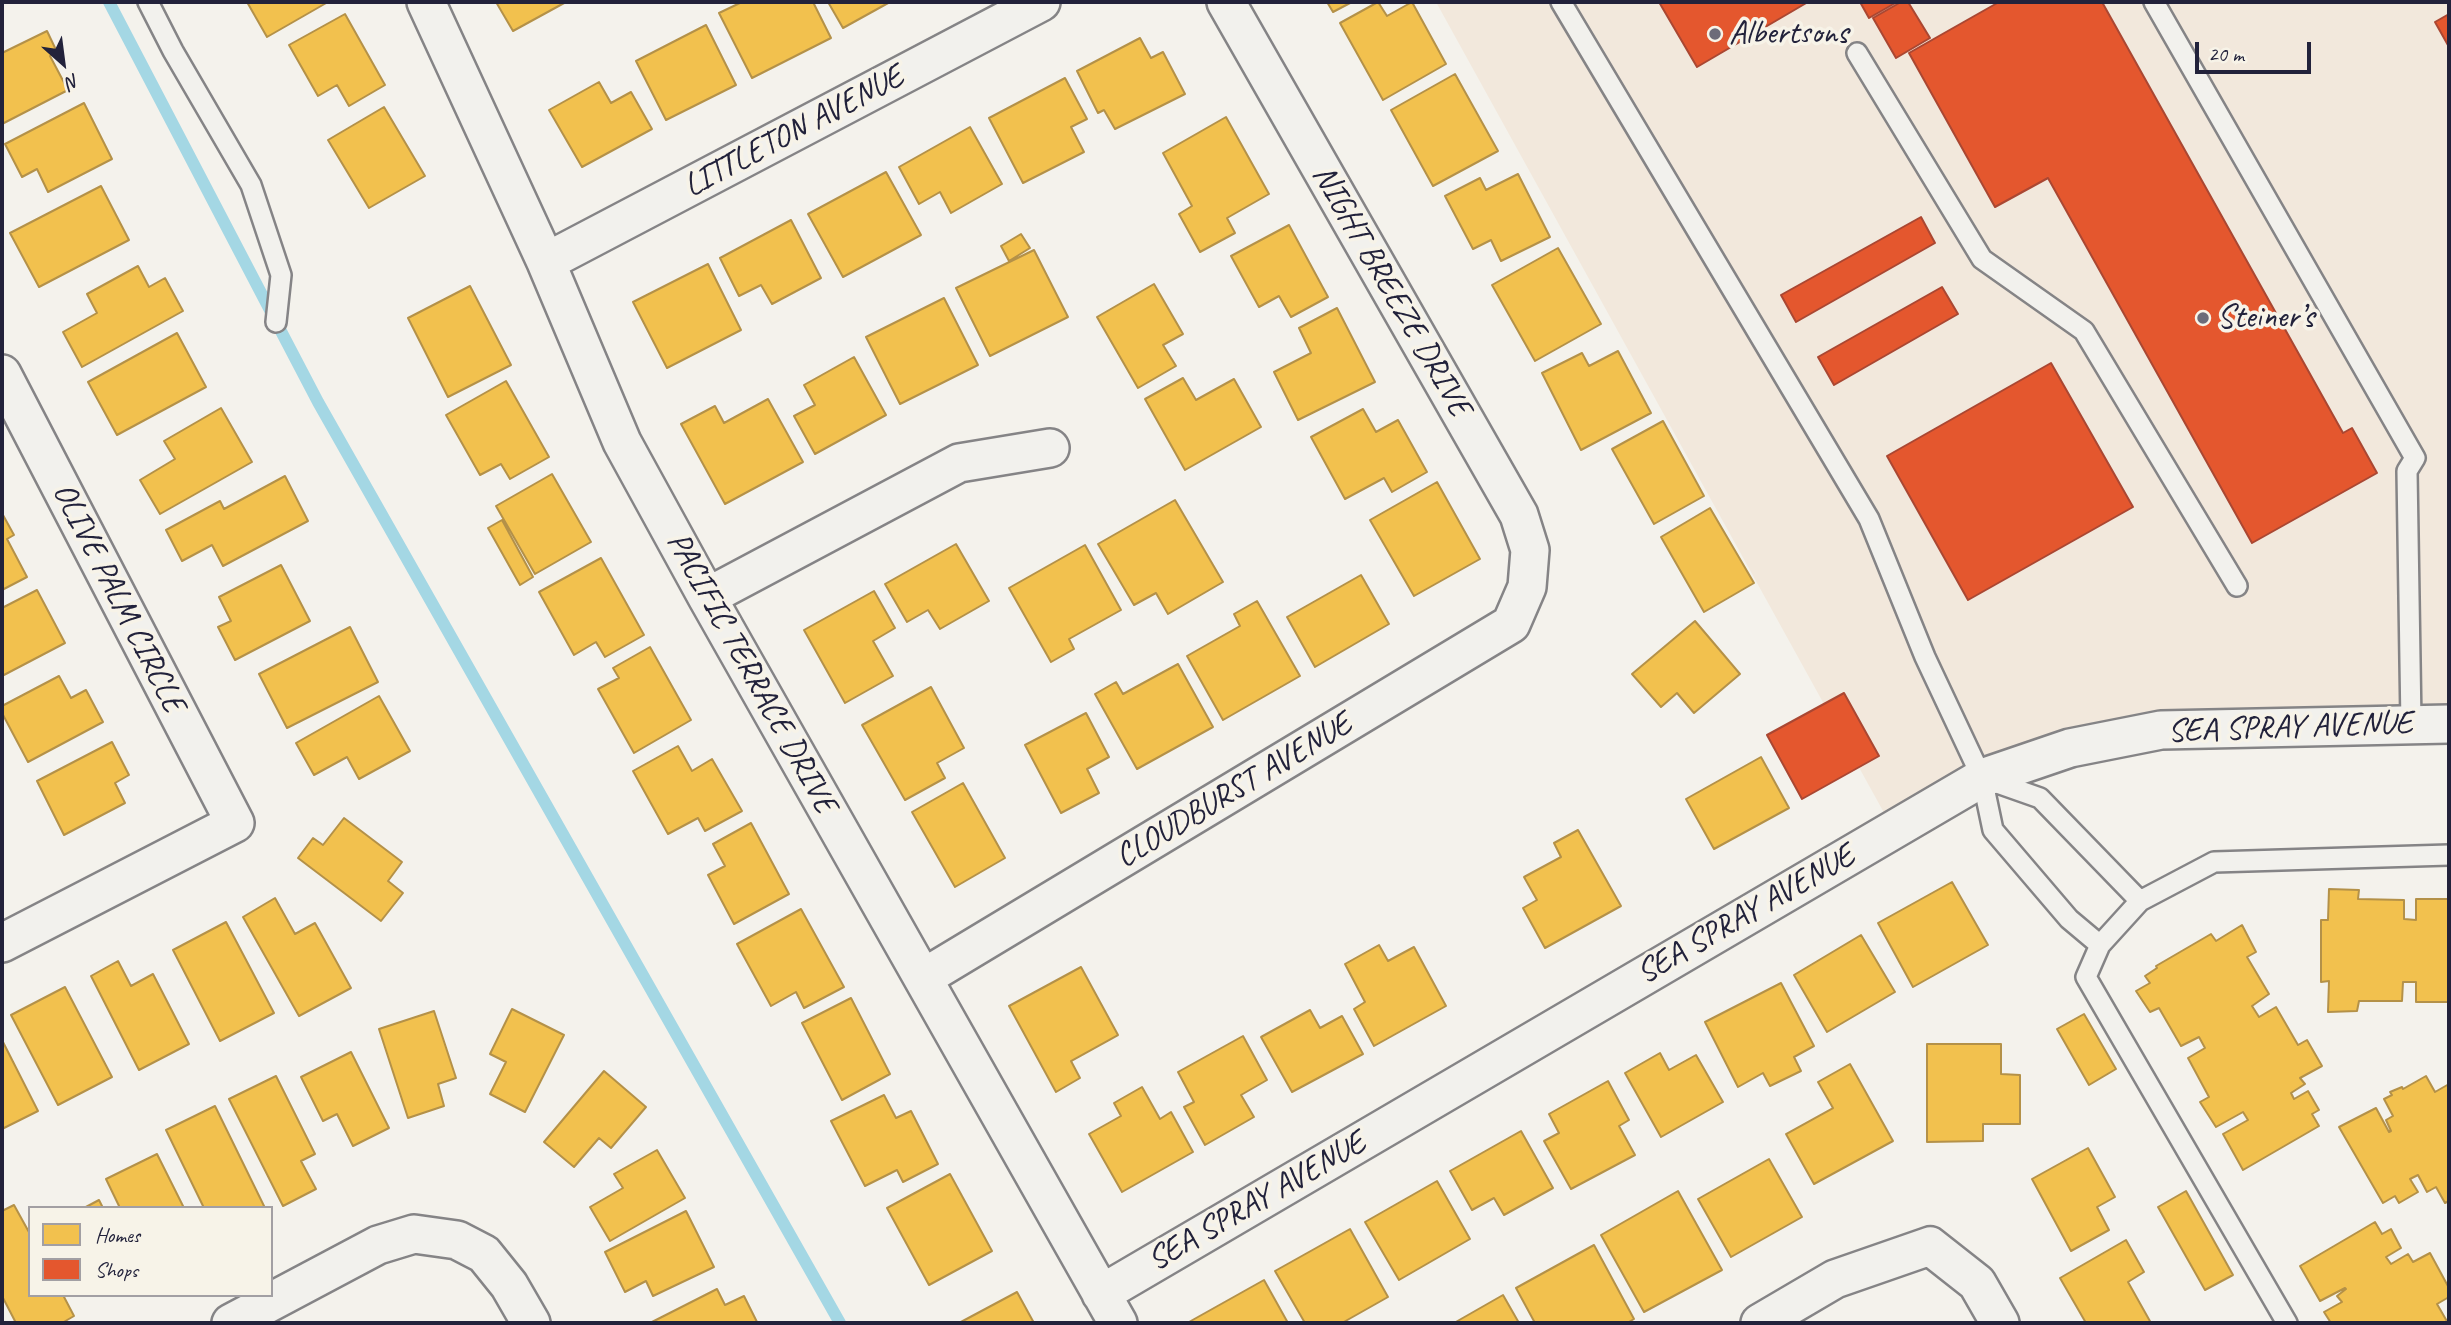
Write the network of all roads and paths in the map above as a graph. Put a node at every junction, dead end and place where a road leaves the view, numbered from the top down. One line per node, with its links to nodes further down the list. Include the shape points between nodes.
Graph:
1 (148, 2): 9 (lane, via 251,185 281,275)
2 (426, 2): 8 (street, PACIFIC TERRACE DRIVE)
3 (1041, 2): 8 (street, LITTLETON AVENUE)
4 (1226, 2): 13 (street, NIGHT BREEZE DRIVE, via 1519,515 1530,550)
5 (1561, 2): 17 (lane, via 1869,519 1925,657)
6 (2154, 2): 15 (lane, via 2415,458 2407,471)
7 (1857, 53): 12 (lane, via 1982,259 2084,331)
8 (546, 262): 14 (street, PACIFIC TERRACE DRIVE, via 622,442)
9 (276, 323)
10 (2, 374): 20 (street, OLIVE PALM CIRCLE, via 235,823)
11 (1050, 448): 14 (street, via 959,463)
12 (2237, 586)
13 (1527, 587): 22 (street, CLOUDBURST AVENUE, via 1511,624)
14 (707, 597): 22 (street, PACIFIC TERRACE DRIVE)
15 (2411, 724): 16 (street, SEA SPRAY AVENUE); 17 (street, SEA SPRAY AVENUE, via 2161,730 2070,748)
16 (2449, 724)
17 (1982, 778): 19 (lane, via 2040,798); 21 (lane, via 1993,830 2069,919); 23 (street, SEA SPRAY AVENUE)
18 (2449, 855): 19 (lane, via 2214,862)
19 (2140, 901): 21 (lane)
20 (2, 943)
21 (2099, 945): 28 (lane, via 2086,977)
22 (923, 978): 23 (street, PACIFIC TERRACE DRIVE)
23 (1110, 1309)
24 (231, 1323): 25 (street, via 378,1245 414,1234 457,1240 484,1254 509,1284)
25 (531, 1323)
26 (1760, 1323): 27 (street, via 1835,1279 1930,1246 1977,1283)
27 (2000, 1323)
28 (2287, 1323)

